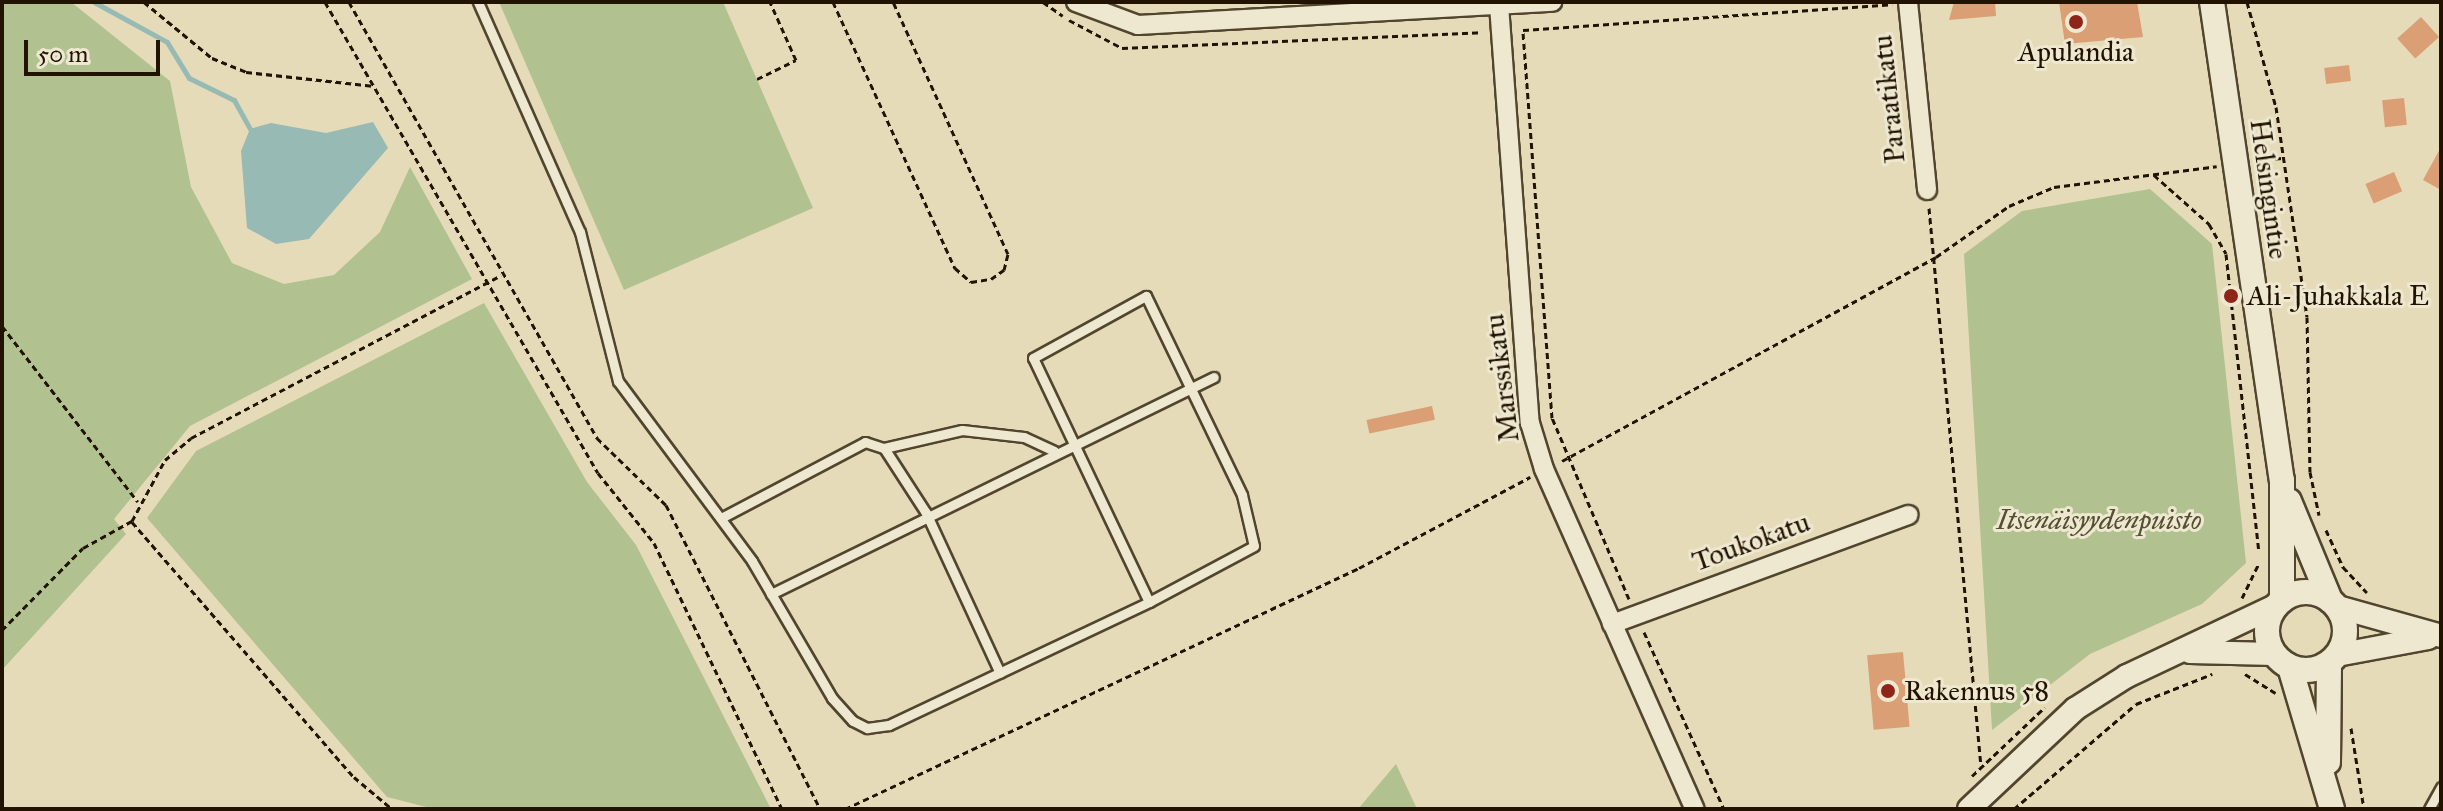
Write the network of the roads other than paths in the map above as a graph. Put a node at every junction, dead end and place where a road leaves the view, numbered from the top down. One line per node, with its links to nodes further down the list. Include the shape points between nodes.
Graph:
1 (478, 2): 16 (lane, via 580,232 618,381)
2 (1076, 2): 6 (street, via 1138,25)
3 (1552, 2): 6 (street)
4 (1908, 2): 7 (street, Paraatikatu)
5 (2212, 2): 13 (main road, Helsingintie)
6 (1499, 5): 21 (street, Marssikatu, via 1530,423)
7 (1927, 190)
8 (1214, 377): 9 (lane)
9 (1188, 388): 10 (lane); 10 (lane, via 1146,296 1033,358); 18 (lane, via 1242,495 1254,546)
10 (1075, 441): 12 (lane); 18 (lane)
11 (884, 448): 12 (lane, via 962,430 1024,437); 14 (lane); 16 (lane, via 865,442)
12 (1054, 451): 14 (lane)
13 (2282, 480): 19 (main road, Helsingintie); 20 (main road, Helsingintie)
14 (926, 513): 17 (lane); 26 (lane)
15 (1909, 515): 21 (street, Toukokatu)
16 (721, 518): 17 (lane)
17 (771, 594): 26 (lane, via 832,698 867,728)
18 (1149, 602): 26 (lane)
19 (2278, 602): 20 (main road, via 2311,591); 23 (street); 25 (main road, via 2266,625)
20 (2334, 603): 22 (street, via 2376,622); 24 (main road, via 2345,636)
21 (1612, 624): 29 (street, Marssikatu)
22 (2439, 636): 24 (street)
23 (2231, 639): 25 (street); 30 (street, via 2173,654 2075,709)
24 (2333, 659): 25 (main road); 27 (main road)
25 (2282, 661): 27 (main road, via 2303,699)
26 (1000, 673)
27 (2328, 780): 31 (main road)
28 (2441, 787): 32 (lane)
29 (1695, 809)
30 (1969, 809)
31 (2332, 809)
32 (2429, 809)

